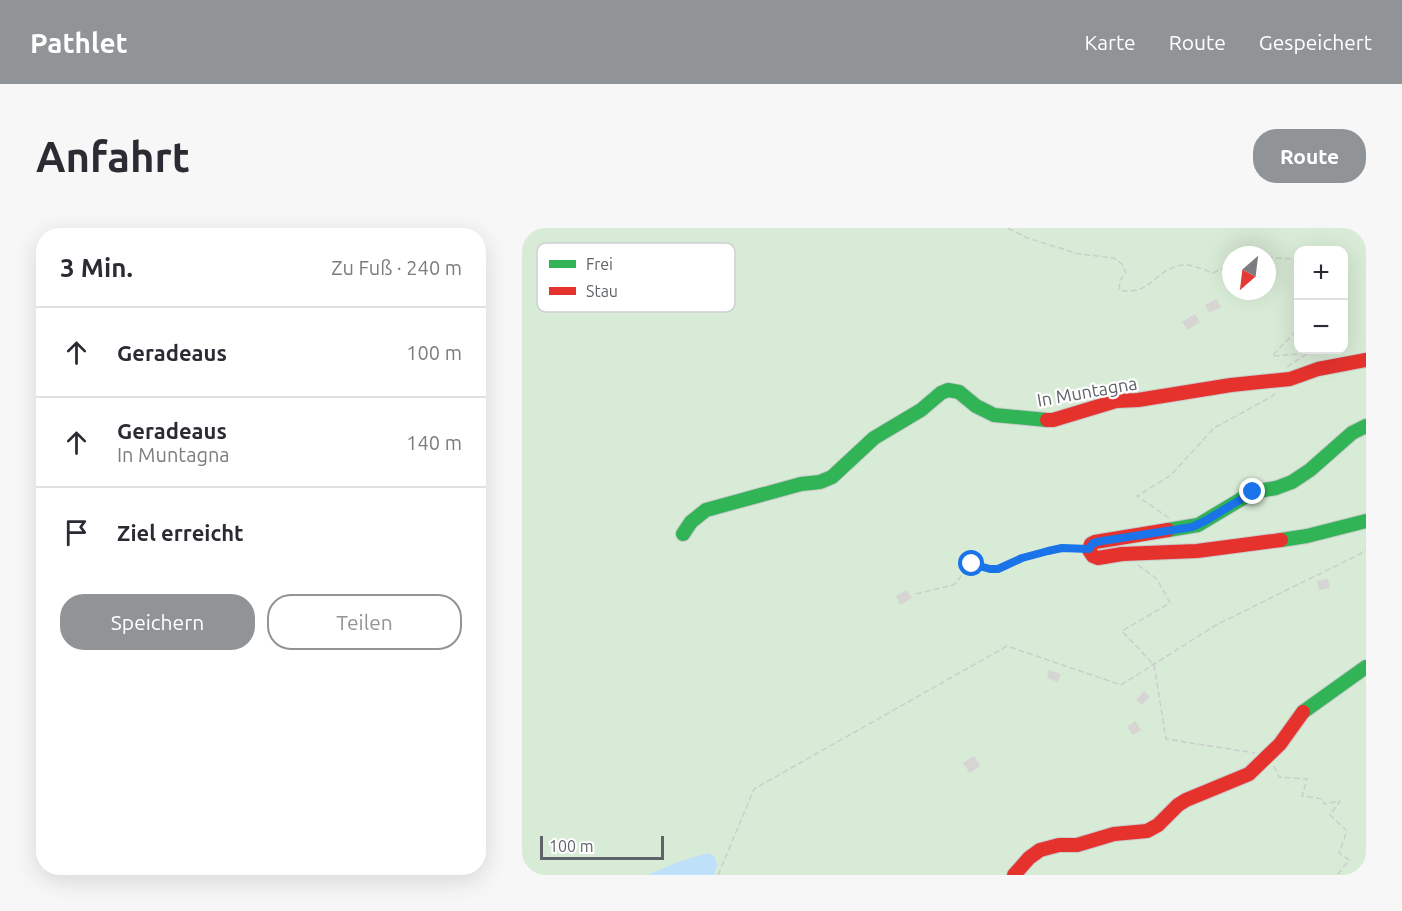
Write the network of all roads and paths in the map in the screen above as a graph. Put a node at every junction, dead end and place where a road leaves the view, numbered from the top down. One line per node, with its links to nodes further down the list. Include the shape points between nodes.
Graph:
1 (1008, 228): 4 (path, via 1079,254 1114,258 1126,273 1119,290 1146,288 1161,273 1182,265 1213,273)
2 (1276, 257): 3 (path)
3 (1294, 261)
4 (1222, 269)
5 (1294, 334): 6 (path, via 1272,356)
6 (1294, 354)
7 (1306, 354): 9 (path)
8 (1366, 360): 9 (street, In Muntagna)
9 (1286, 375): 12 (path, via 1271,397 1214,428 1171,475 1137,496); 13 (street, In Muntagna, via 1116,401 1041,420 994,415 959,392 948,390 874,438 832,477 706,510)
10 (1366, 426): 12 (street, via 1292,482 1253,492 1198,525)
11 (1366, 521): 16 (street, via 1307,536 1197,551)
12 (1184, 528): 14 (street, via 1095,542)
13 (683, 534)
14 (1089, 549): 16 (street, via 1098,558); 17 (path, via 1048,551 998,569 972,564 954,585)
15 (1366, 551): 18 (path, via 1216,625)
16 (1122, 554): 18 (path, via 1157,579 1170,603 1122,631)
17 (916, 594)
18 (1154, 665): 20 (path, via 1166,739); 21 (path, via 1121,686 1007,646 754,789)
19 (1366, 667): 20 (street, via 1304,711)
20 (1270, 756): 22 (street, via 1250,774 1181,803 1147,831 1040,850); 23 (path, via 1279,777 1307,779 1302,796 1323,800 1324,804 1340,801 1330,815 1347,831 1339,853 1349,860)
21 (718, 875)
22 (1014, 875)
23 (1337, 875)

